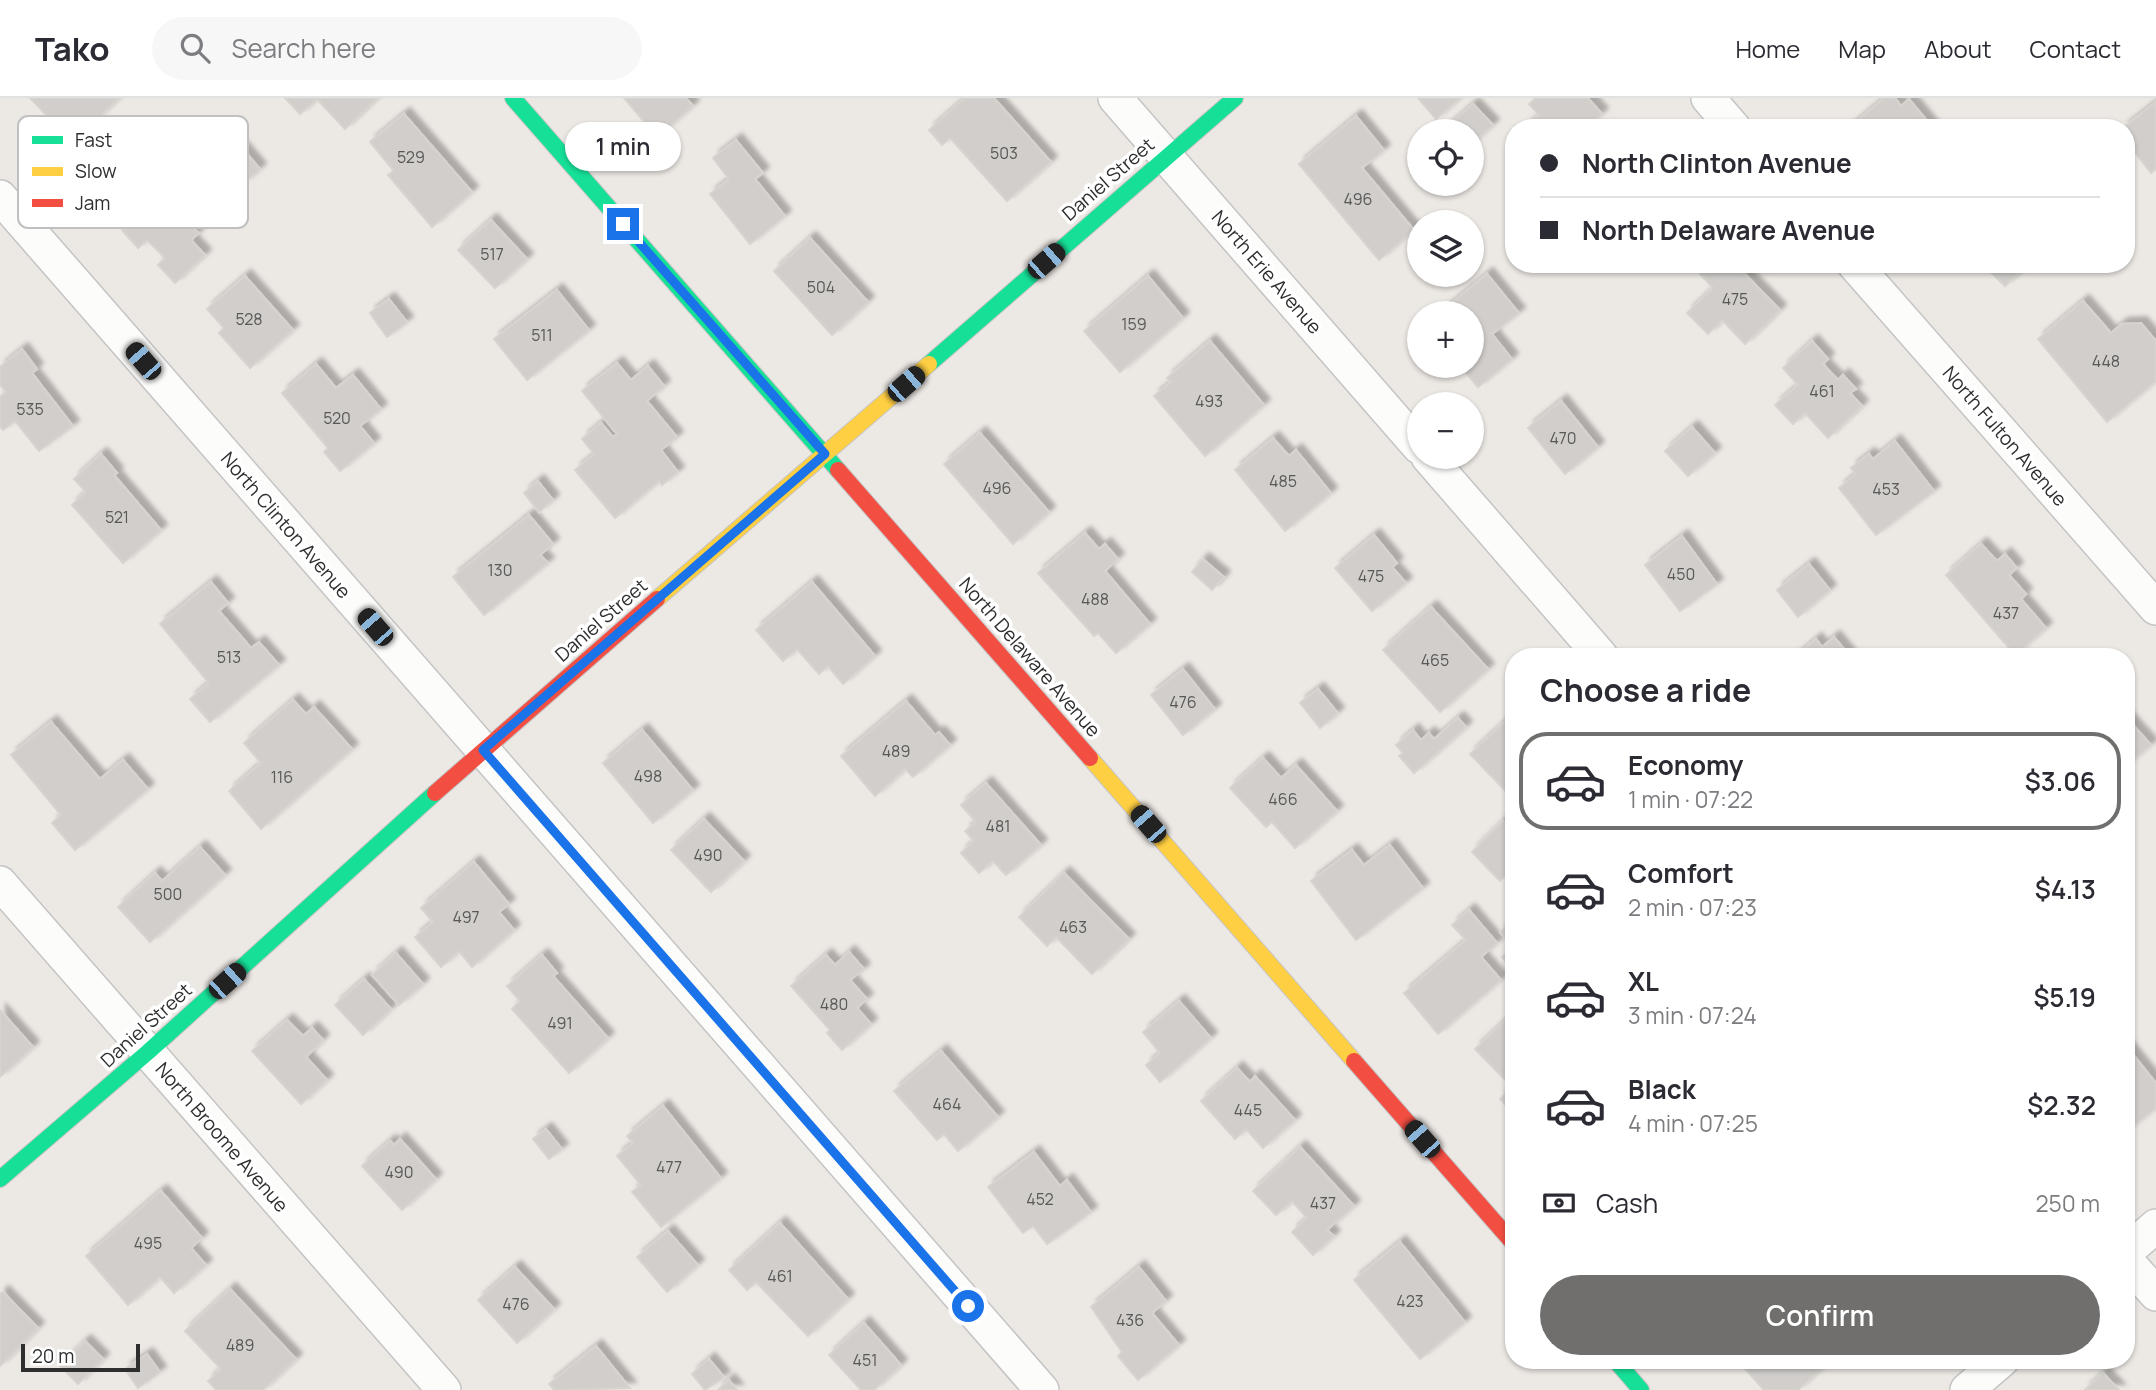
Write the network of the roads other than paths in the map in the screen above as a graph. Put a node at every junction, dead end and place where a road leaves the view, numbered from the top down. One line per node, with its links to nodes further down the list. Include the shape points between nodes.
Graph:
1 (513, 98): 12 (street, North Delaware Avenue)
2 (1115, 98): 6 (street, North Erie Avenue)
3 (1235, 98): 6 (street, Daniel Street)
4 (1708, 98): 5 (street)
5 (1726, 119)
6 (1166, 156): 11 (street, North Erie Avenue); 12 (street, Daniel Street)
7 (0, 197): 8 (street, North Clinton Avenue)
8 (18, 218)
9 (27, 228): 16 (street, North Clinton Avenue)
10 (1862, 273): 14 (street, North Fulton Avenue)
11 (1407, 433)
12 (825, 454): 16 (street, Daniel Street); 21 (street, North Delaware Avenue)
13 (1438, 469): 15 (street)
14 (2156, 607)
15 (1594, 648)
16 (483, 750): 18 (street, Daniel Street); 28 (street, North Clinton Avenue)
17 (0, 883): 18 (street, North Broome Avenue)
18 (148, 1052): 19 (street, Daniel Street); 27 (street, North Broome Avenue)
19 (0, 1180)
20 (2156, 1226): 22 (street)
21 (1505, 1234)
22 (2135, 1244)
23 (2135, 1270): 24 (street)
24 (2156, 1294)
25 (1623, 1369): 29 (street)
26 (1991, 1369): 30 (street)
27 (444, 1390)
28 (1042, 1390)
29 (1641, 1390)
30 (1966, 1390)

